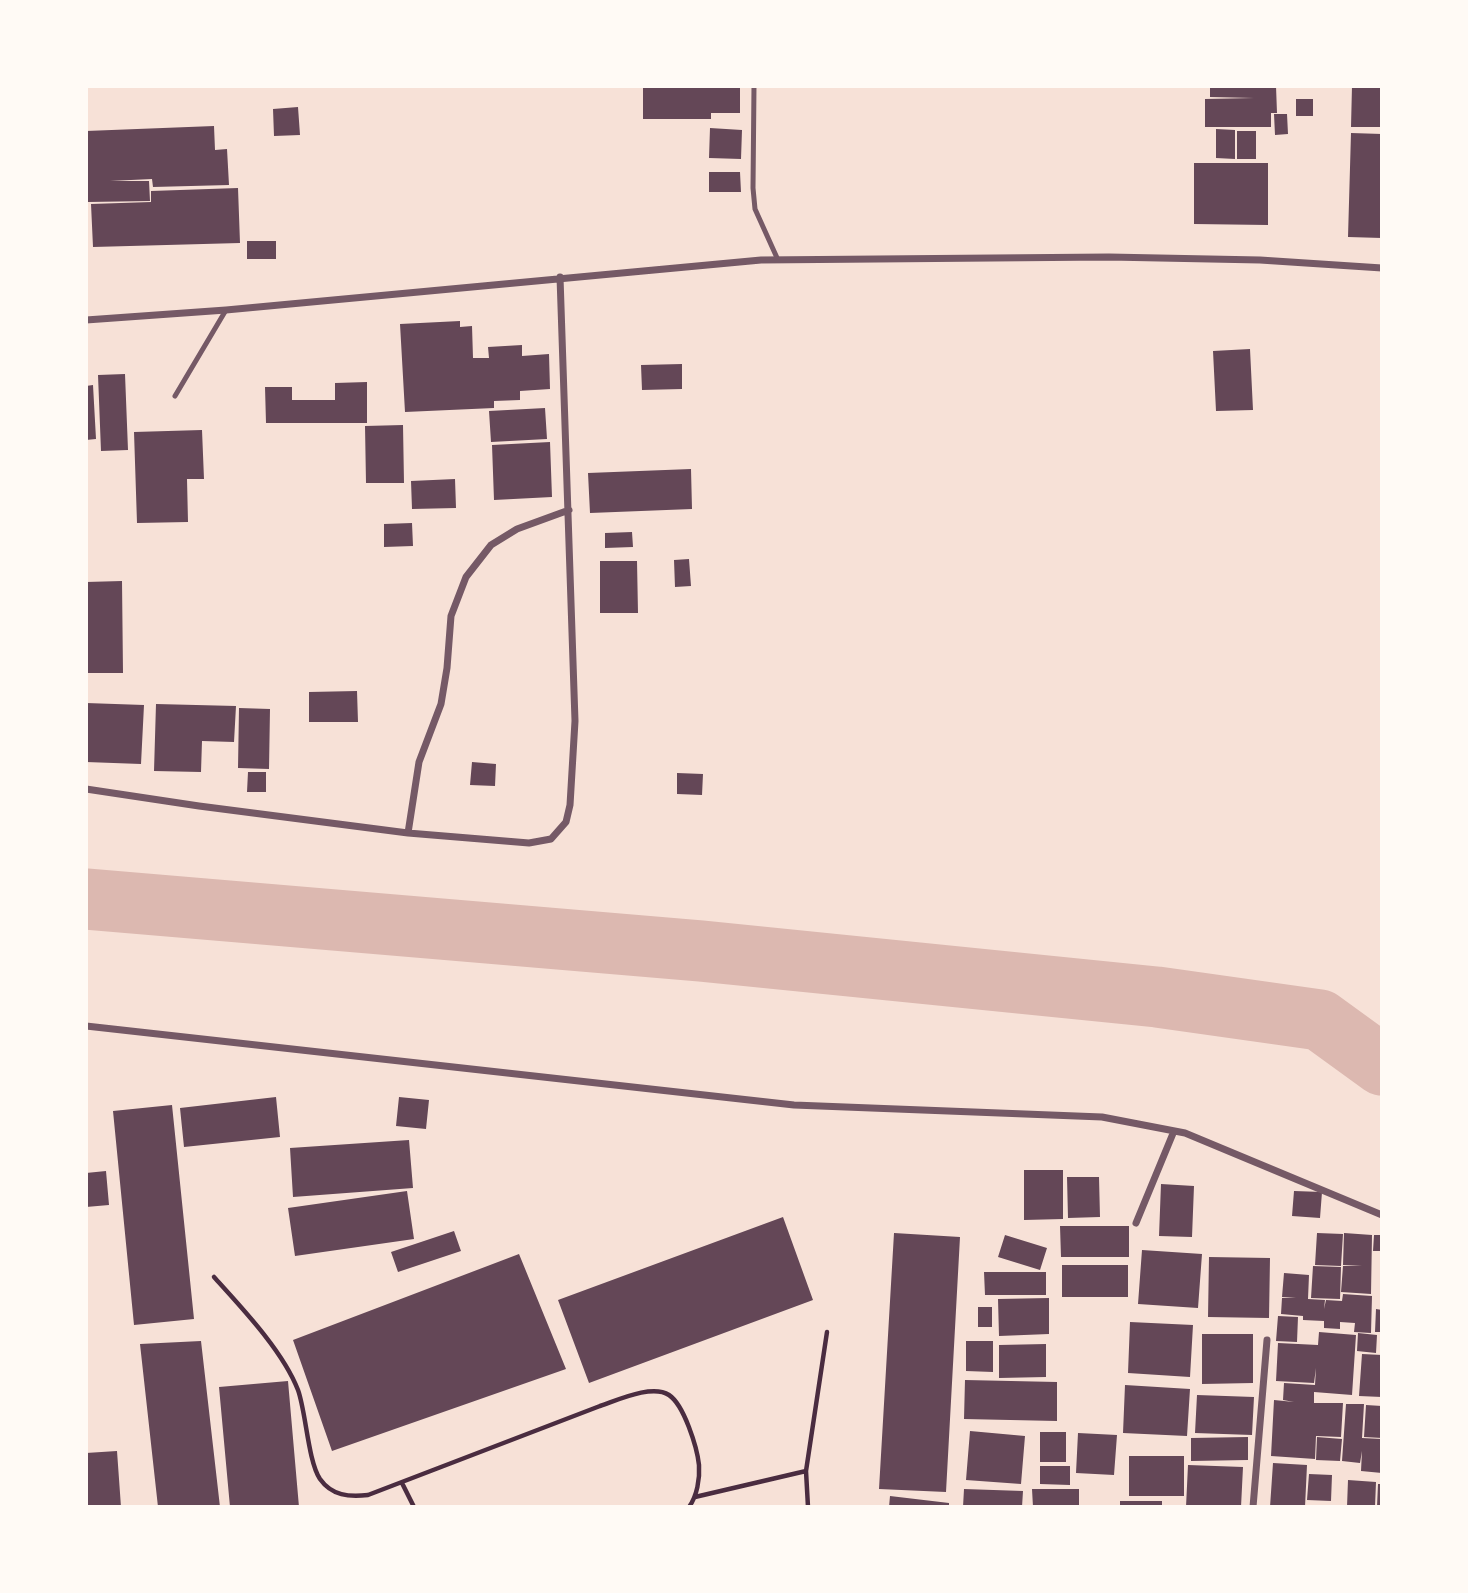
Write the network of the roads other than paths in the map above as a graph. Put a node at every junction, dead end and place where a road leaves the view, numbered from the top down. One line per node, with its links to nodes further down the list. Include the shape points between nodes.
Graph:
1 (754, 86): 2 (lane, via 755,209)
2 (778, 260): 3 (street, via 1123,258); 4 (street)
3 (1382, 268)
4 (560, 277): 5 (street); 8 (street)
5 (226, 310): 6 (street); 7 (lane)
6 (86, 320)
7 (175, 397)
8 (569, 510): 10 (street, via 517,529 491,545 466,577 451,616 441,704 419,762); 10 (street, via 575,721 566,822 551,839 529,844)
9 (86, 789): 10 (street)
10 (408, 833)
11 (86, 1026): 12 (street, via 794,1105 1102,1116)
12 (1174, 1130): 13 (street); 14 (street)
13 (1382, 1215)
14 (1136, 1223)
15 (1267, 1340): 16 (street)
16 (1253, 1507)

